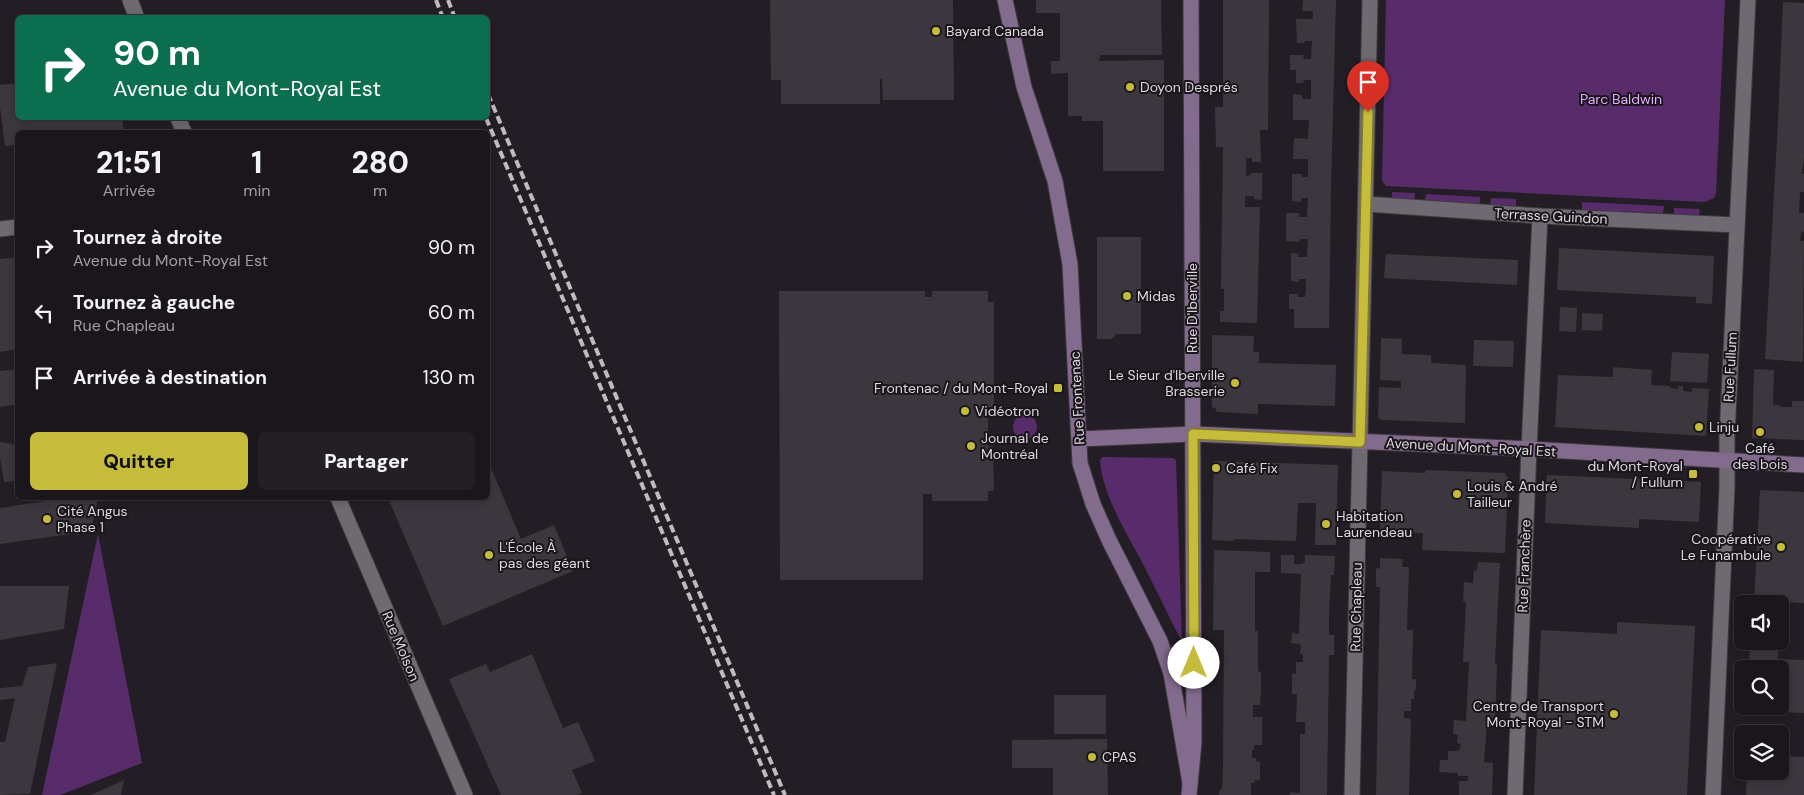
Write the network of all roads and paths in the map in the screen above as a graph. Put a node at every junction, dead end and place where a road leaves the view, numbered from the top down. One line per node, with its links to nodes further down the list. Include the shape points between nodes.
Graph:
1 (130, 0): 6 (street)
2 (1004, 0): 13 (main road, Rue Frontenac, via 1024,87 1055,180 1070,264)
3 (1191, 0): 12 (main road, Rue D'Iberville)
4 (1370, 0): 7 (street, Rue Chapleau)
5 (1748, 0): 9 (street, Rue Fullum)
6 (136, 15)
7 (1366, 204): 8 (street, Terrasse Guindon); 14 (street, Rue Chapleau)
8 (1540, 216): 9 (street, Terrasse Guindon); 15 (street, Rue Franchère)
9 (1737, 225): 16 (street, Rue Fullum)
10 (15, 227): 11 (street)
11 (0, 229)
12 (1193, 434): 13 (main road, Avenue du Mont-Royal Est); 14 (main road, Avenue du Mont-Royal Est); 19 (main road, Rue D'Iberville, via 1194,742)
13 (1079, 439): 19 (main road, Rue Frontenac, via 1080,463 1093,504 1160,641 1171,673)
14 (1360, 442): 15 (main road, Avenue du Mont-Royal Est); 21 (street, Rue Chapleau)
15 (1528, 449): 16 (main road, Avenue du Mont-Royal Est); 22 (street, Rue Franchère)
16 (1727, 461): 17 (main road, Avenue du Mont-Royal Est); 23 (street, Rue Fullum)
17 (1804, 465)
18 (339, 500): 20 (street, Rue Molson)
19 (1190, 789)
20 (465, 795)
21 (1352, 795)
22 (1515, 795)
23 (1713, 795)

